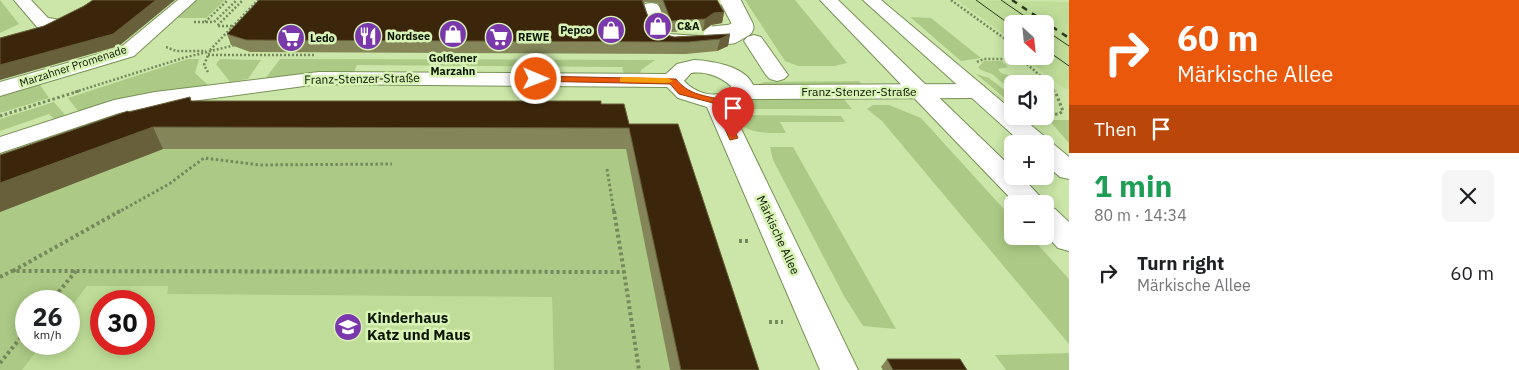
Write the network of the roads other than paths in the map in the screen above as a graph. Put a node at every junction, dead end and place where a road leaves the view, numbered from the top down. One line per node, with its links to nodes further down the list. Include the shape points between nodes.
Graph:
1 (22, 0): 9 (street, via 44,23)
2 (188, 0): 19 (street, Marzahner Promenade, via 127,52)
3 (732, 0): 6 (street, via 749,25 750,33 735,38 663,40); 11 (street, bridge, via 744,27 732,34)
4 (828, 0): 8 (street)
5 (871, 0): 13 (street)
6 (650, 8)
7 (72, 16): 9 (street)
8 (849, 21): 13 (street, via 879,29 907,52); 17 (street)
9 (55, 24): 10 (street)
10 (31, 35)
11 (713, 36)
12 (754, 41): 15 (street)
13 (931, 53): 14 (street)
14 (966, 69): 17 (street, Franz-Stenzer-Straße); 20 (street)
15 (777, 75): 17 (street, Franz-Stenzer-Straße); 18 (street, Franz-Stenzer-Straße)
16 (673, 81): 18 (street, Franz-Stenzer-Straße, via 689,60 715,68); 21 (street, via 682,92); 23 (street, Franz-Stenzer-Straße, via 319,78 155,98 122,105)
17 (910, 83): 18 (street, Franz-Stenzer-Straße); 20 (street, Franz-Stenzer-Straße); 26 (street)
18 (738, 84): 21 (street, Franz-Stenzer-Straße, via 734,97)
19 (0, 89)
20 (976, 91): 22 (street)
21 (716, 101): 29 (street, Märkische Allee)
22 (1027, 135)
23 (0, 145)
24 (1054, 158): 25 (street)
25 (1069, 171)
26 (1024, 195)
27 (1054, 225): 28 (street)
28 (1069, 240)
29 (839, 370)

